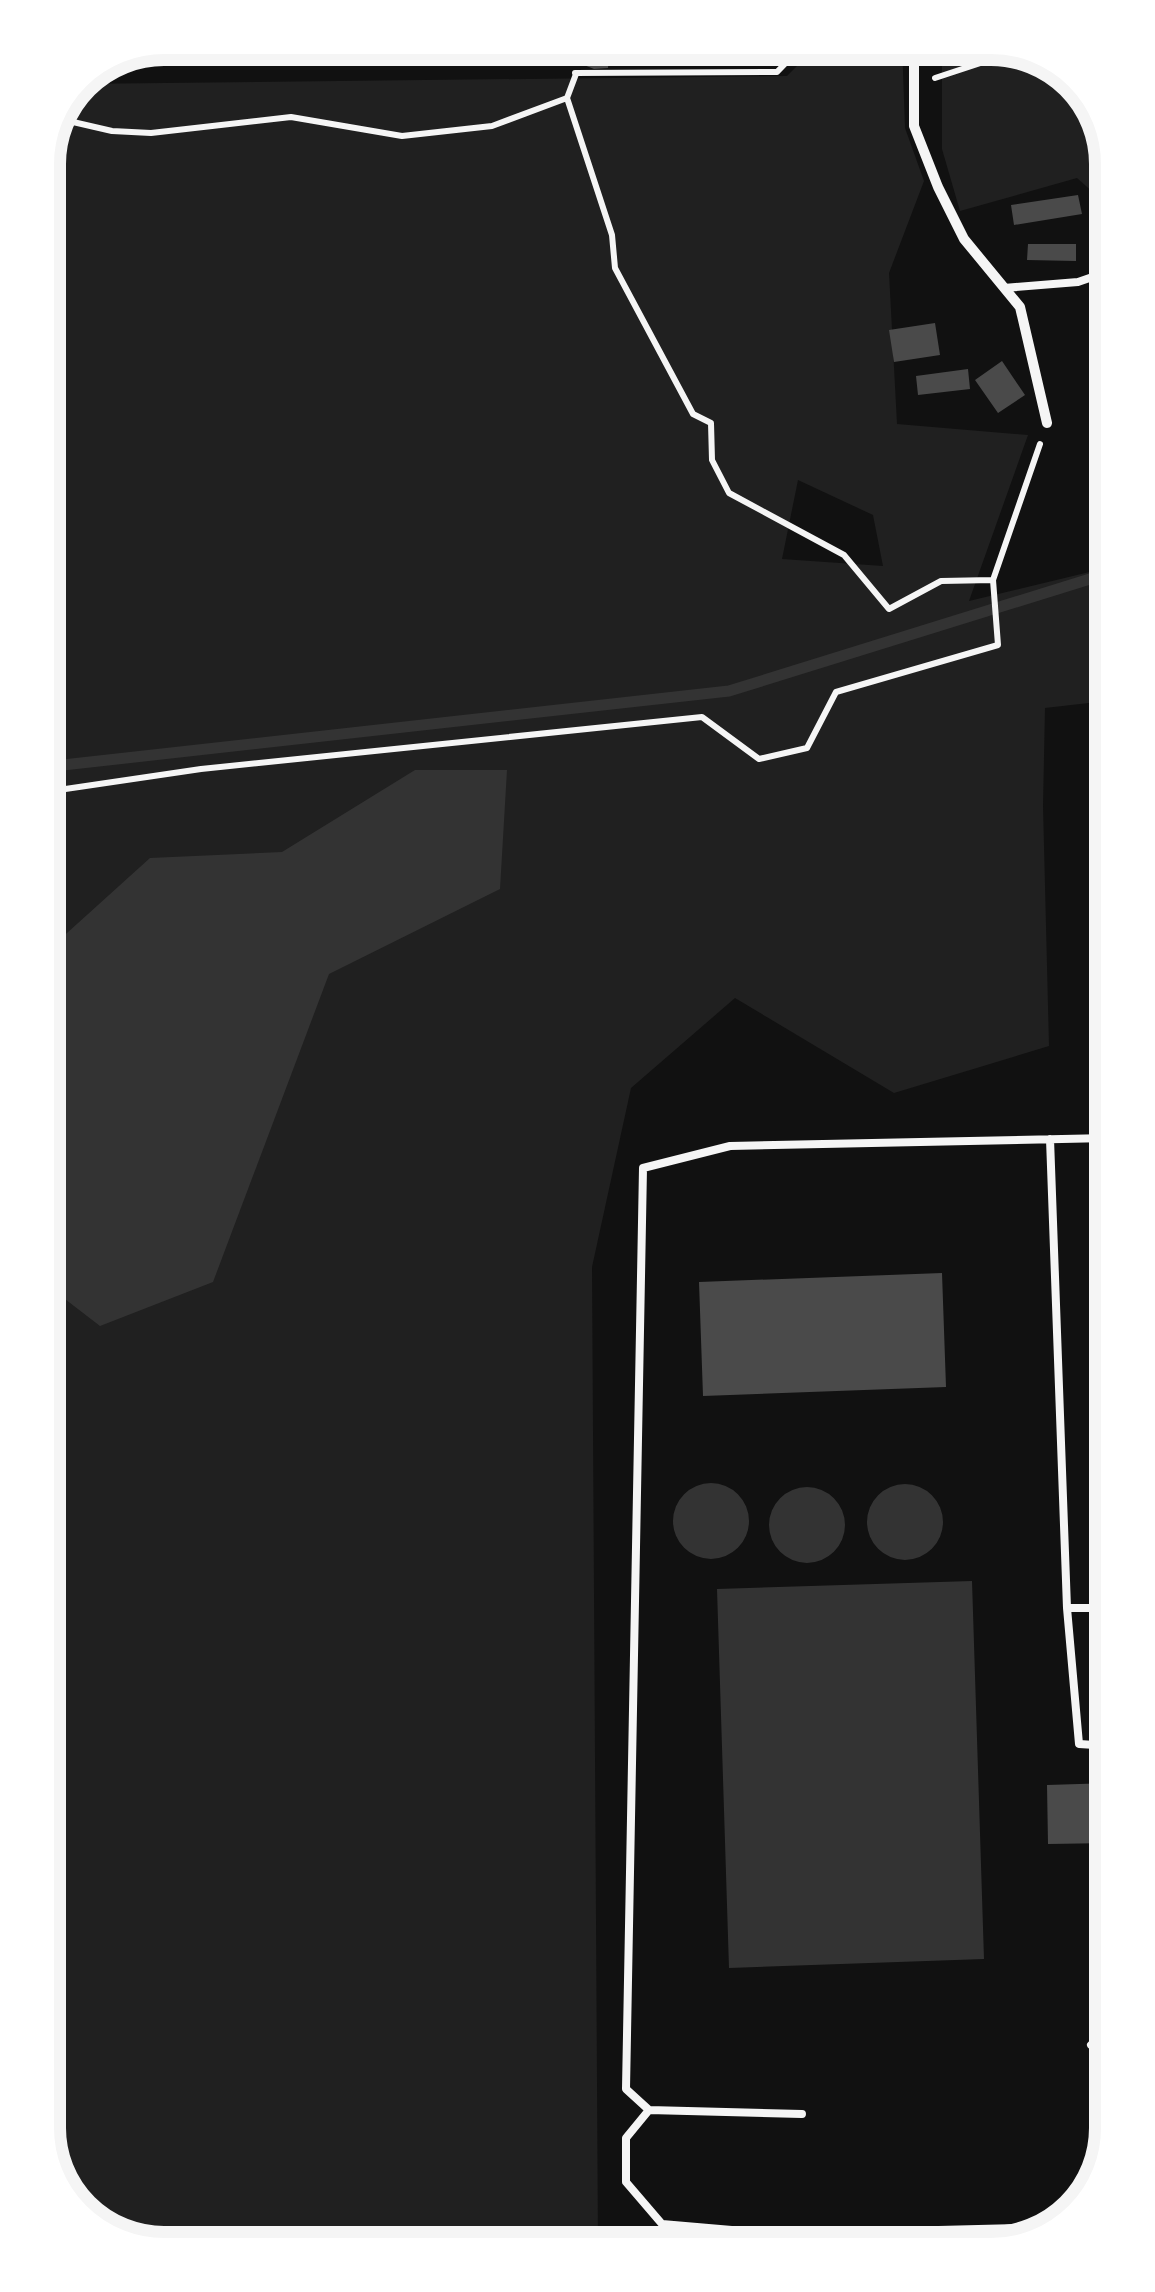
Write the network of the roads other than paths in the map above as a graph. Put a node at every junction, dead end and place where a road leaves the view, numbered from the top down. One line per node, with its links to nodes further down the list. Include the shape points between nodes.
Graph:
1 (914, 60): 3 (street, via 914,126 938,188 964,239)
2 (1095, 277): 3 (lane)
3 (1004, 288): 4 (street, via 1020,307)
4 (1047, 424)
5 (1095, 1138): 6 (lane)
6 (1050, 1139): 7 (lane); 12 (lane, via 730,1146 643,1168 626,2089)
7 (1067, 1608): 8 (lane); 9 (lane, via 1079,1744)
8 (1095, 1608)
9 (1095, 1745)
10 (1095, 2041): 11 (lane)
11 (1090, 2045)
12 (649, 2110): 13 (lane); 15 (lane, via 626,2138 626,2182 662,2224)
13 (802, 2114)
14 (1019, 2228): 16 (lane)
15 (756, 2232)
16 (858, 2232)

